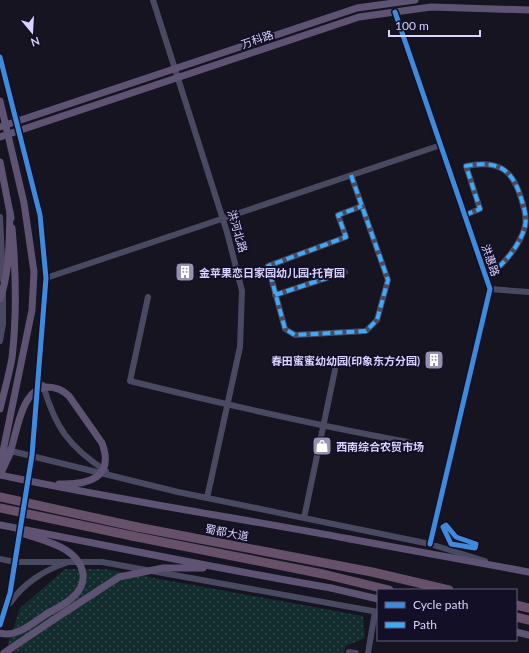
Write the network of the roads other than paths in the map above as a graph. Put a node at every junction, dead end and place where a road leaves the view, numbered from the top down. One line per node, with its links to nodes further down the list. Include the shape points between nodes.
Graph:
1 (153, 0): 7 (street, 洪河北路)
2 (415, 0): 7 (main road, 万科路, via 357,8)
3 (529, 10): 4 (main road, 万科路, via 431,7)
4 (395, 12): 8 (main road, 万科路, via 359,17); 14 (street, 洪惠路)
5 (0, 57): 6 (street)
6 (1, 66): 10 (street)
7 (174, 69): 8 (street, 洪河北路); 10 (main road, 万科路)
8 (177, 78): 12 (main road, 万科路); 21 (street, 洪河北路)
9 (0, 101): 39 (main road, bridge, via 27,215 34,284 29,329)
10 (17, 121): 11 (main road, 万科路); 12 (street)
11 (0, 127)
12 (20, 130): 13 (main road, 万科路); 24 (street, via 40,215)
13 (0, 137)
14 (441, 145): 16 (street); 19 (street, 洪惠路)
15 (0, 162): 18 (main road)
16 (351, 175): 17 (street); 21 (street)
17 (362, 206): 27 (street, via 338,215 346,237 268,266); 27 (street, via 388,280 377,320 372,326 366,331 295,335 285,329)
18 (10, 212): 29 (main road, bridge, via 8,266); 34 (main road, bridge, via 15,266 15,307 12,358)
19 (465, 215): 23 (street, 洪惠路); 23 (street, via 480,209 466,166 495,165 508,172 519,190 525,225 521,237 511,251 492,274)
20 (0, 218): 30 (street, via 3,246 3,324)
21 (223, 218): 24 (street); 33 (street, 洪河北路, via 242,291 240,347)
22 (344, 272): 27 (street)
23 (486, 276): 25 (street, 洪惠路)
24 (46, 278): 32 (street)
25 (490, 289): 26 (street); 48 (street, 洪惠路)
26 (529, 292)
27 (275, 295)
28 (148, 297): 33 (street, via 130,381)
29 (0, 299)
30 (0, 341)
31 (335, 370): 35 (street)
32 (40, 373): 38 (street); 41 (street, via 59,427 84,457)
33 (228, 405): 35 (street); 44 (street, 洪河北路)
34 (0, 409)
35 (324, 426): 36 (street); 46 (street)
36 (408, 442)
37 (0, 449): 38 (street)
38 (32, 455): 41 (street); 50 (street)
39 (0, 466)
40 (0, 475): 42 (main road, bridge); 42 (main road, bridge, via 29,396 42,388 52,387 69,396 102,443 105,462 96,478 89,482)
41 (116, 477): 44 (street)
42 (36, 483): 52 (main road, bridge)
43 (0, 497): 56 (highway, 蜀都大道, bridge)
44 (208, 498): 46 (street)
45 (0, 508): 55 (highway, 蜀都大道, bridge)
46 (304, 518): 48 (street)
47 (0, 525): 53 (main road, bridge, via 138,550); 66 (main road, bridge, via 65,549 82,567 83,577 82,586 71,599 20,631)
48 (430, 544): 52 (street)
49 (0, 558): 50 (street)
50 (15, 562): 51 (street); 60 (street)
51 (72, 562): 60 (street, via 54,567 39,576 14,597); 61 (street, via 102,562)
52 (496, 565): 54 (main road)
53 (217, 568): 57 (main road, bridge); 68 (main road, bridge, via 163,568 119,577)
54 (529, 572)
55 (385, 589)
56 (446, 589)
57 (377, 599)
58 (517, 605): 59 (highway)
59 (529, 608)
60 (4, 611): 64 (street)
61 (377, 612): 71 (street)
62 (517, 617): 63 (highway)
63 (529, 620)
64 (0, 625)
65 (517, 632): 67 (main road)
66 (0, 633)
67 (529, 635)
68 (4, 653)
69 (349, 653): 70 (street)
70 (356, 653)
71 (368, 653)

